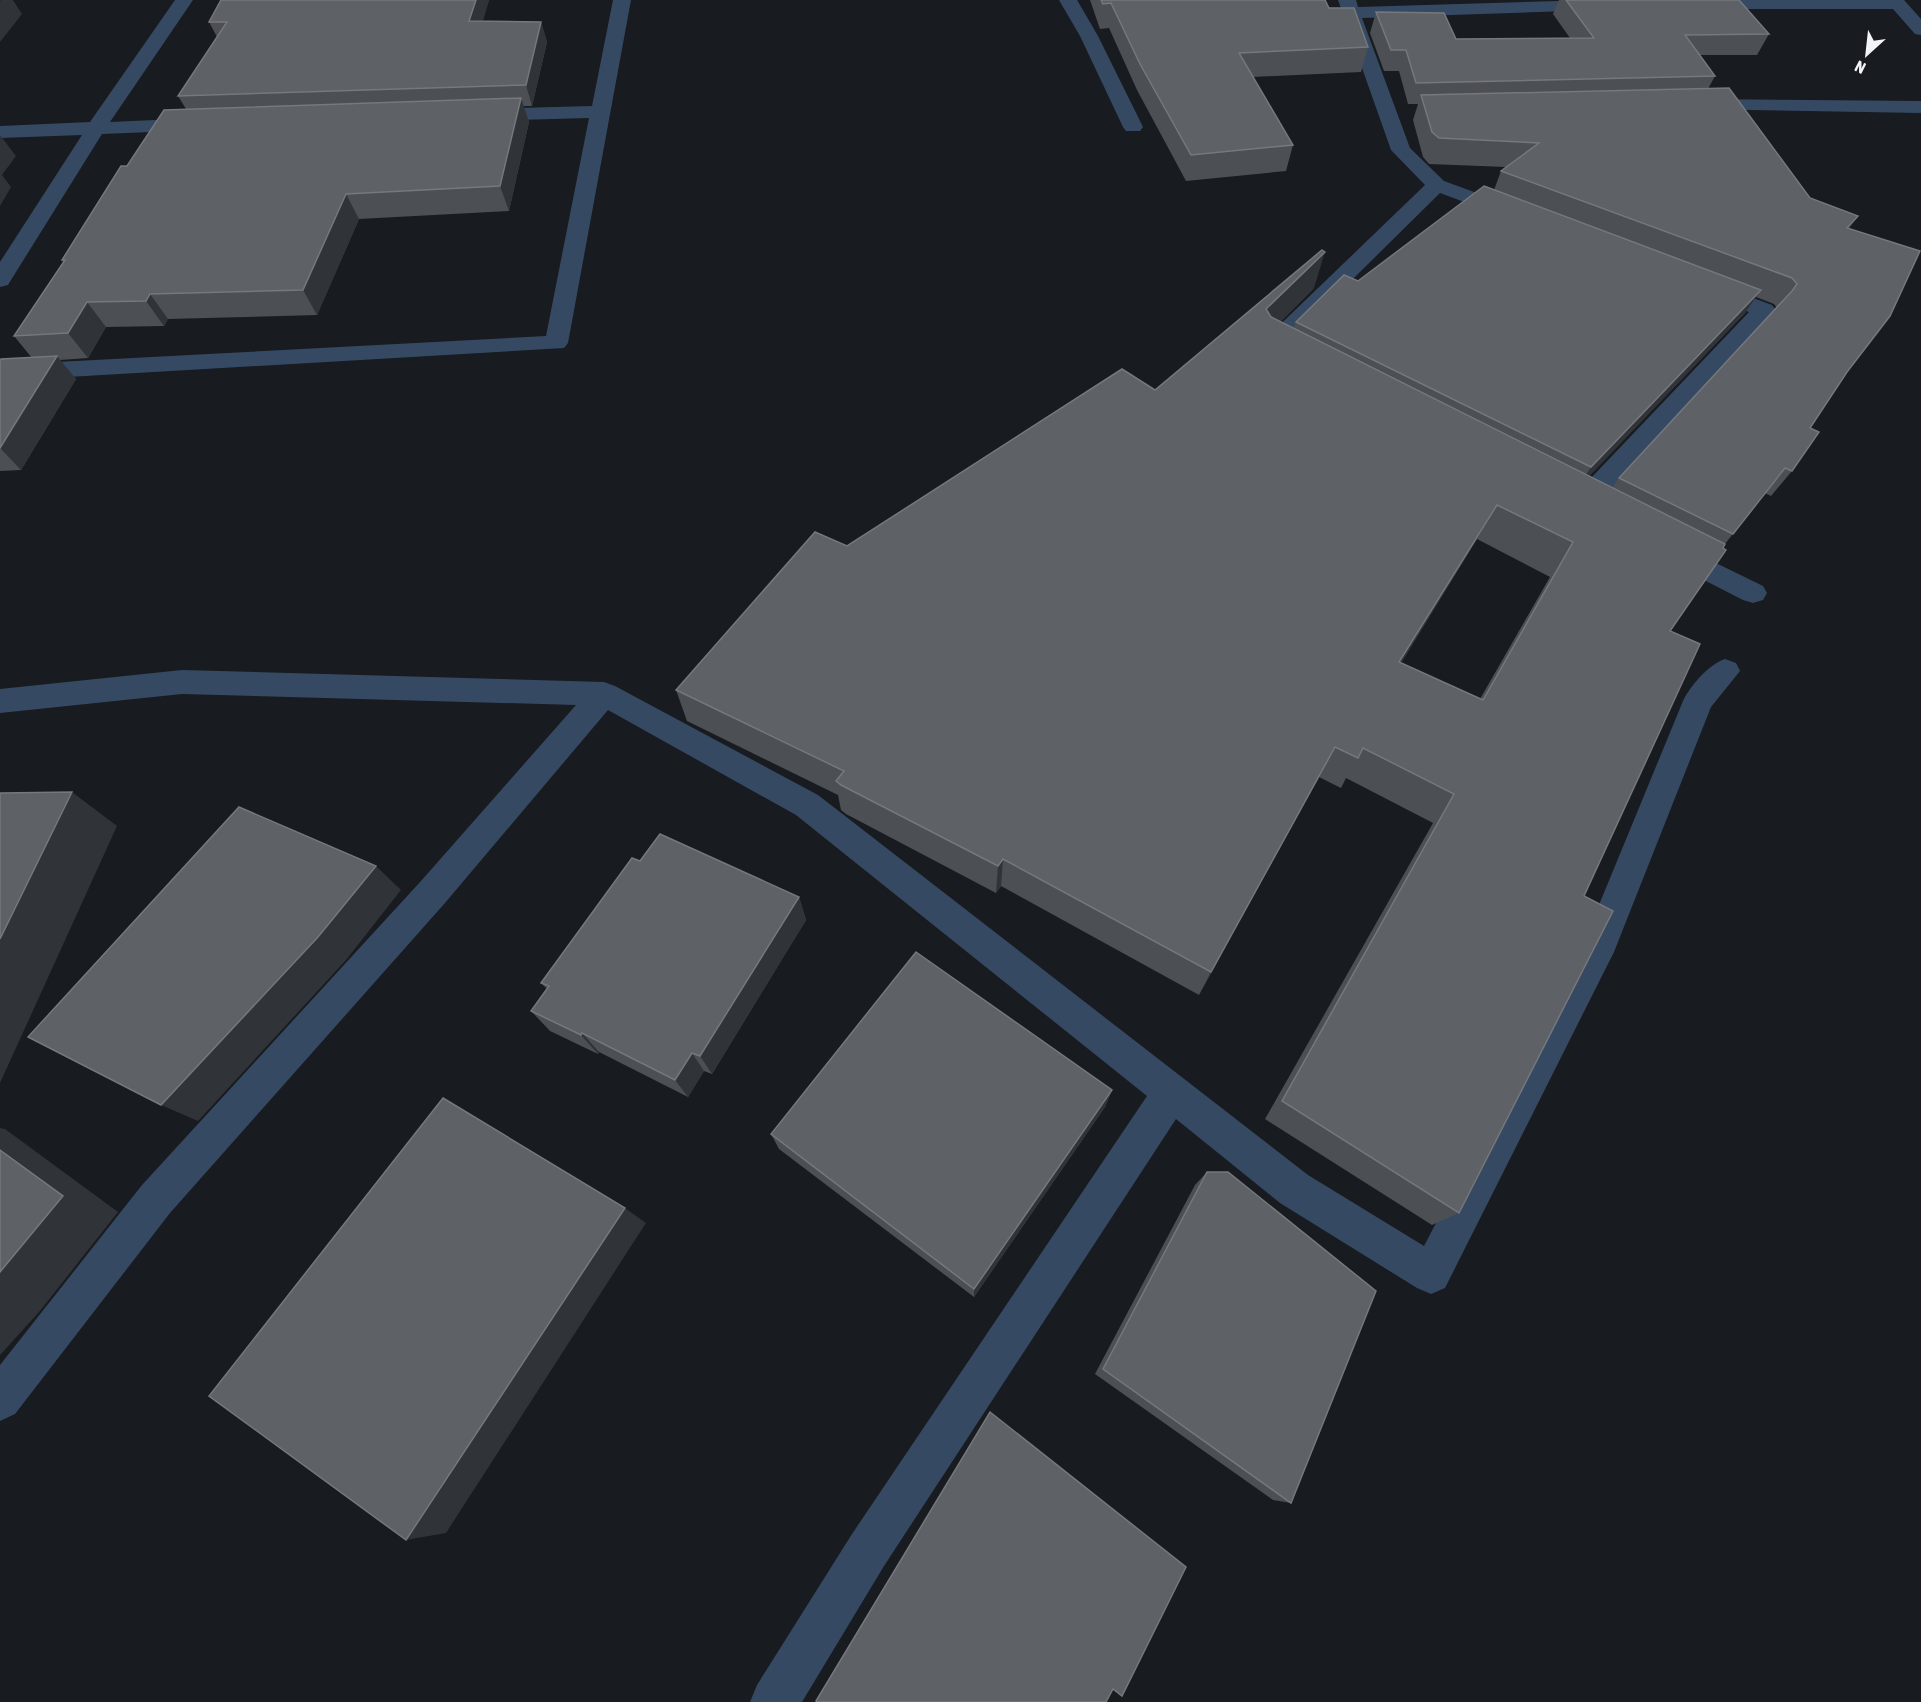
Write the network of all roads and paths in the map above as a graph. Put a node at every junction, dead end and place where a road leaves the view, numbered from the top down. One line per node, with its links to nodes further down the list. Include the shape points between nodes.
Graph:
1 (184, 0): 16 (street)
2 (622, 0): 11 (street)
3 (1068, 0): 17 (street)
4 (1896, 2): 5 (street); 8 (street)
5 (1682, 4)
6 (1611, 5): 7 (street)
7 (1350, 6): 13 (street)
8 (1921, 30)
9 (1674, 105): 10 (street)
10 (1921, 107)
11 (600, 112): 14 (street); 24 (street, via 556,343)
12 (1411, 112): 13 (street)
13 (1387, 113): 19 (street, via 1401,150)
14 (460, 116)
15 (214, 124): 16 (street)
16 (96, 127): 18 (street); 21 (street)
17 (1133, 127)
18 (0, 132)
19 (1437, 185): 20 (street); 23 (street, via 1270,347)
20 (1535, 222)
21 (0, 280)
22 (1688, 281): 25 (street, via 1764,310)
23 (1301, 363)
24 (0, 373)
25 (1581, 505)
26 (1652, 542): 27 (street)
27 (1753, 593)
28 (1725, 671): 31 (street, via 1698,701 1602,941 1431,1274 1294,1189)
29 (604, 694): 30 (street, via 182,681); 31 (street, via 807,805); 32 (street, via 434,892 156,1199)
30 (0, 701)
31 (1172, 1092): 33 (street, via 868,1550)
32 (0, 1399)
33 (774, 1702)

